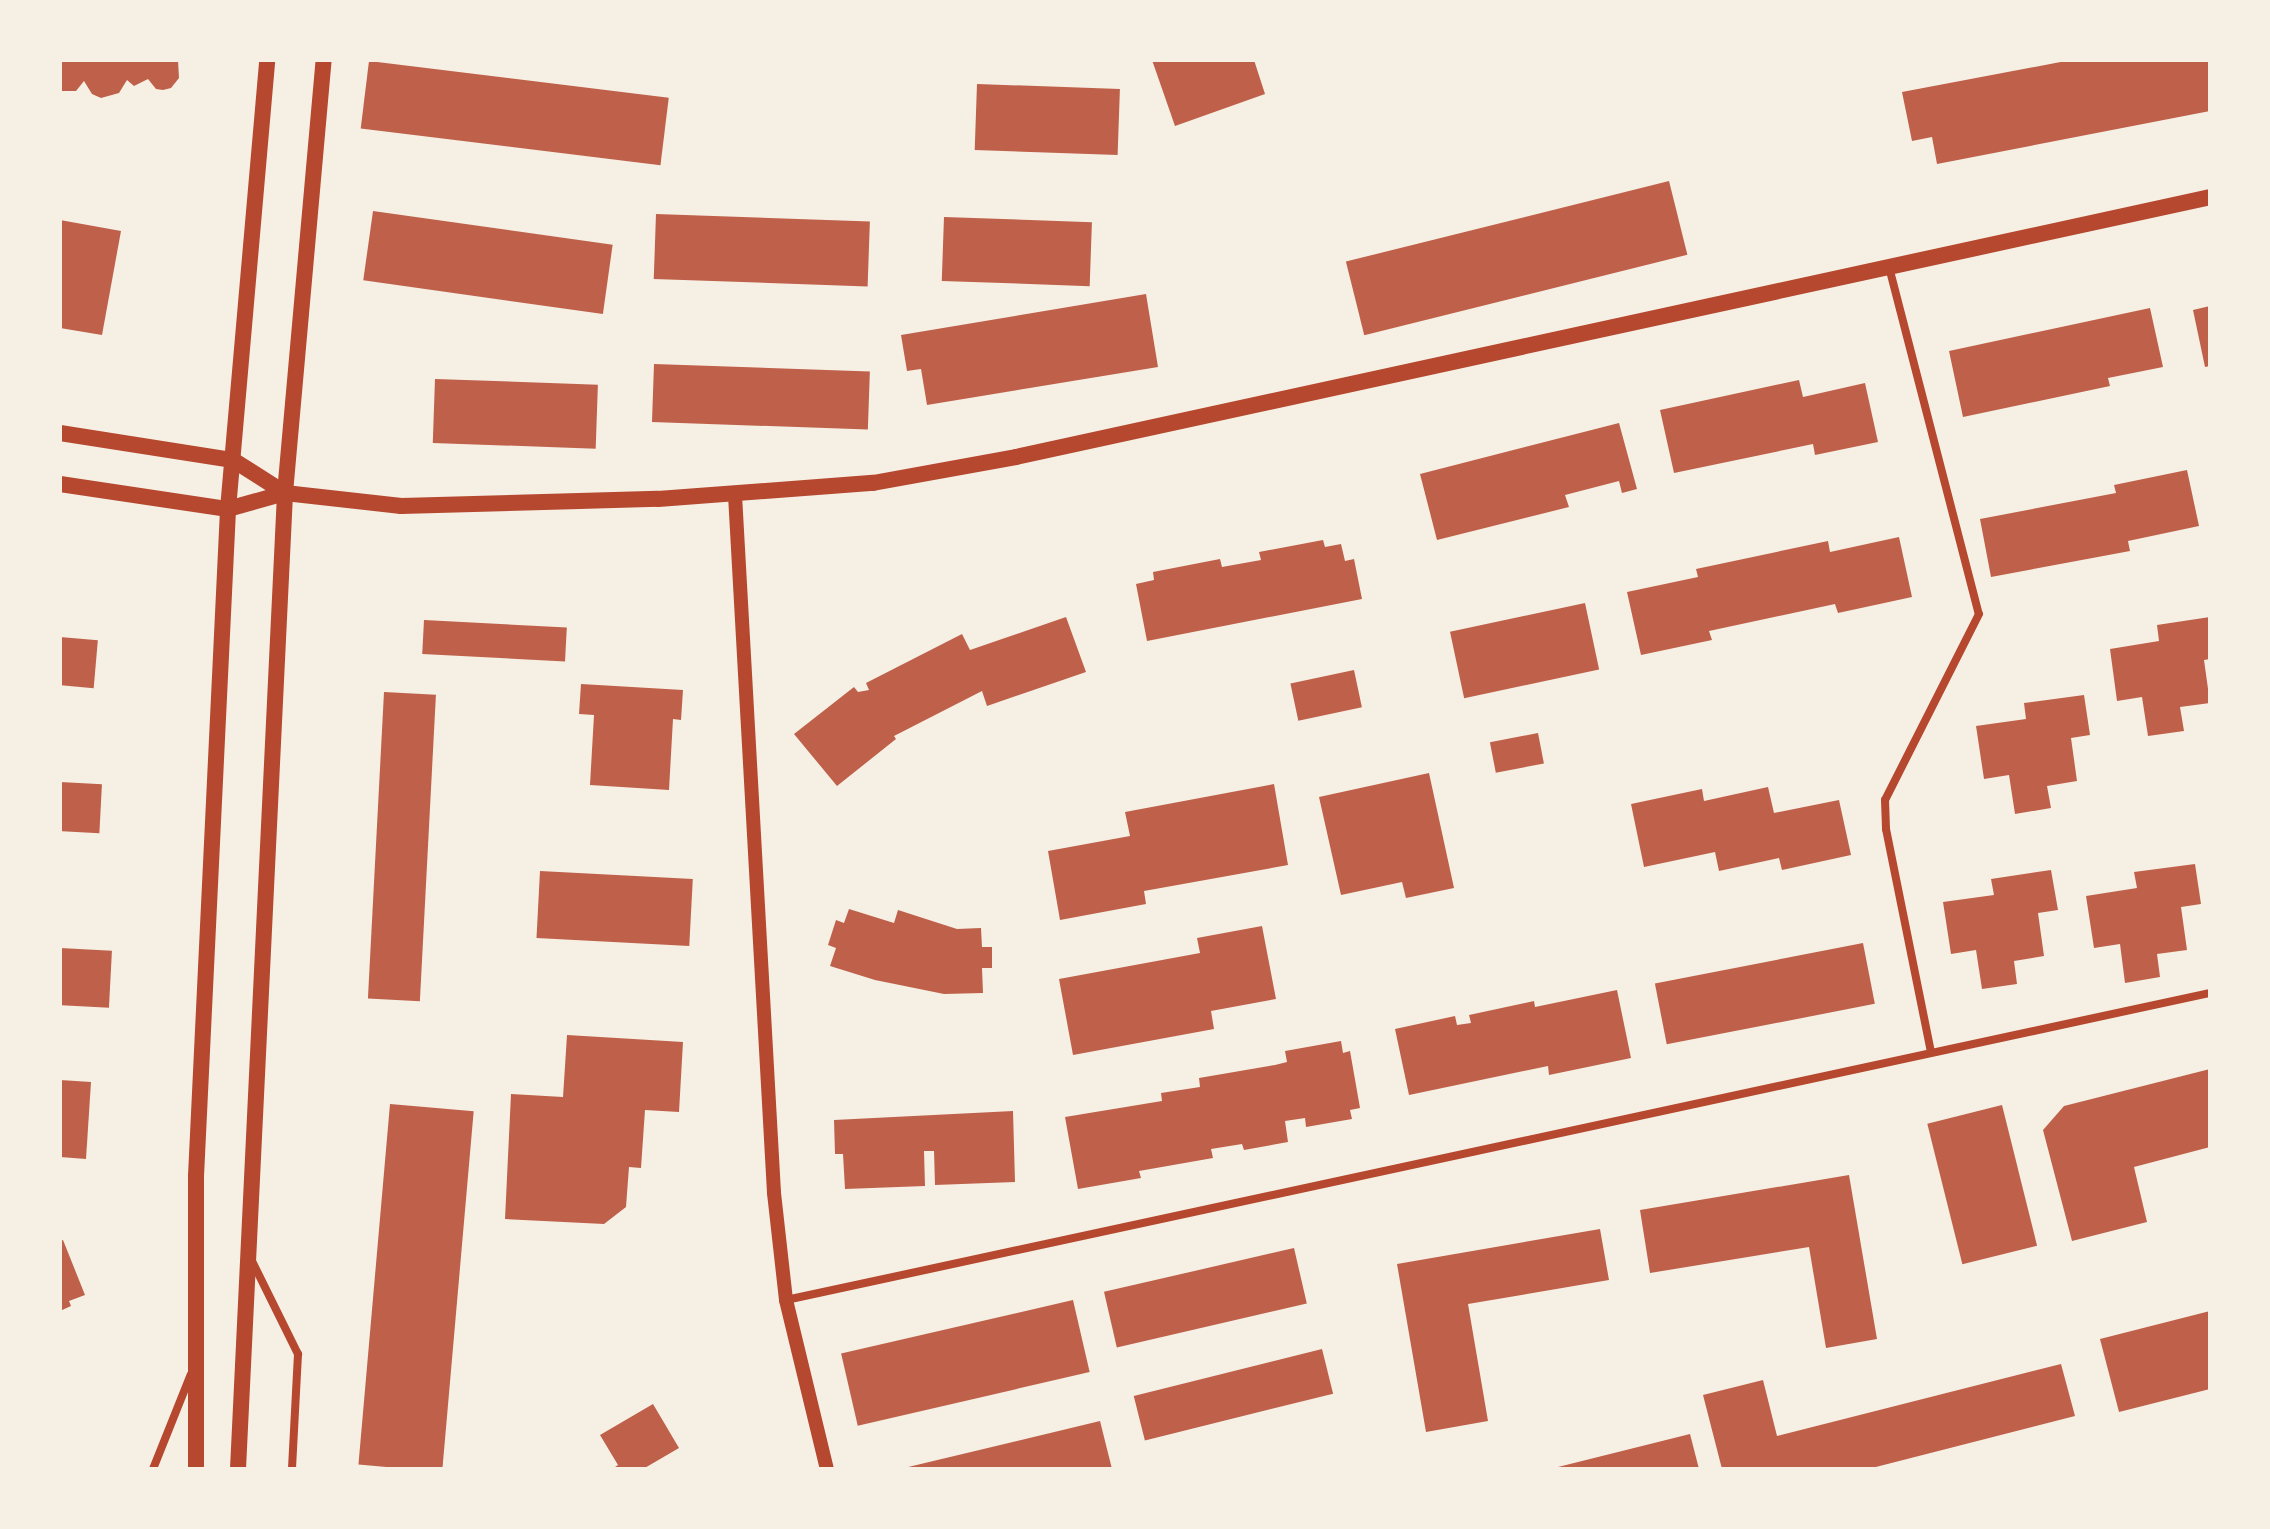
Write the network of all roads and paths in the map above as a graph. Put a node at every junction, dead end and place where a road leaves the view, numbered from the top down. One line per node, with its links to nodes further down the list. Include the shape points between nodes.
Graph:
1 (267, 60): 6 (main road)
2 (324, 60): 8 (main road)
3 (2210, 197): 4 (main road)
4 (1889, 267): 9 (main road, via 1016,457 873,483); 12 (street, via 1979,614 1885,800 1886,829)
5 (60, 433): 6 (main road)
6 (233, 460): 8 (main road); 10 (main road)
7 (60, 484): 10 (main road)
8 (285, 493): 9 (main road, via 401,506); 10 (main road); 13 (main road)
9 (735, 495): 14 (street, via 774,1193)
10 (228, 509): 15 (main road, via 196,1176)
11 (2210, 993): 12 (street)
12 (1931, 1053): 14 (street)
13 (249, 1255): 18 (main road); 19 (street, via 298,1354)
14 (786, 1300): 20 (street)
15 (196, 1362): 16 (street); 17 (main road)
16 (153, 1469)
17 (196, 1469)
18 (238, 1469)
19 (292, 1469)
20 (827, 1469)

